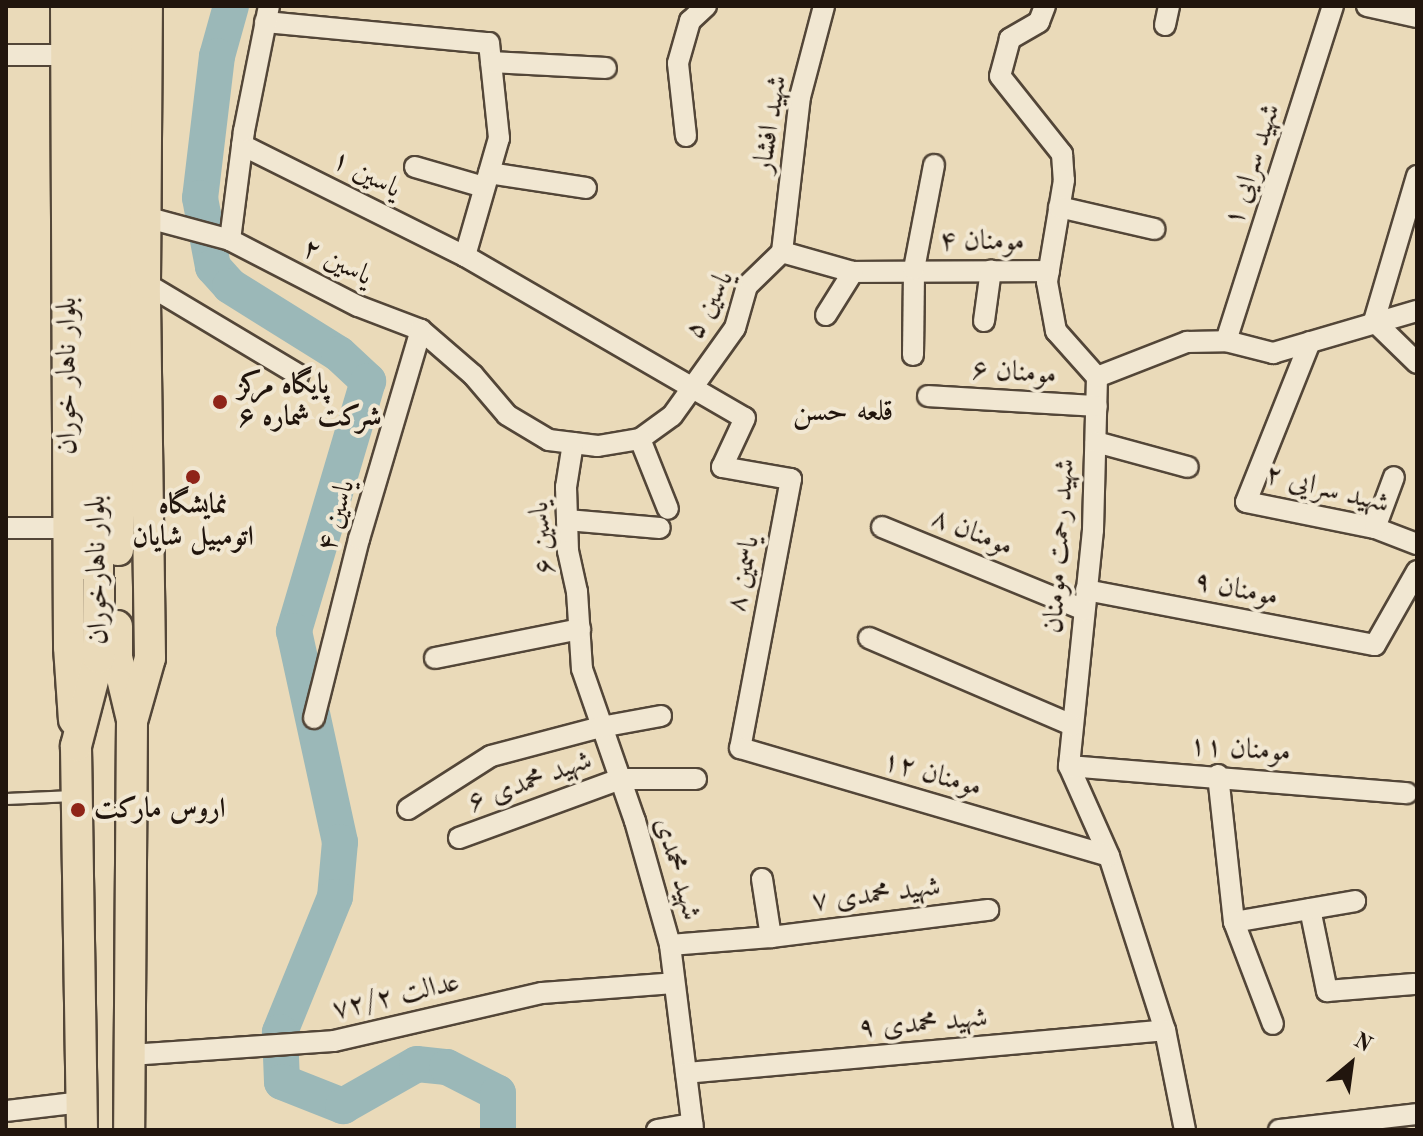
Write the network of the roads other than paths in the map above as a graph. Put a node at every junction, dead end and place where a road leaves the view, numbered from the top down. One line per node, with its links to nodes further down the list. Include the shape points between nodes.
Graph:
1 (66, 6): 14 (main road, بلوار ناهار خوران)
2 (95, 6): 70 (main road, بلوار ناهارخوران, via 99,658)
3 (122, 6): 67 (main road, بلوار ناهارخوران, via 117,657)
4 (147, 6): 24 (main road)
5 (706, 6): 16 (street, via 690,21 678,63)
6 (824, 6): 27 (street, شهید افشار, via 800,97)
7 (1045, 6): 23 (street, via 1039,22 1010,39 1000,76 1062,154)
8 (1333, 6): 39 (street, شهید سرایی ۱)
9 (1367, 6): 11 (street)
10 (267, 14): 12 (street); 17 (street)
11 (1417, 17)
12 (490, 53): 15 (street); 21 (street, via 499,138)
13 (6, 55): 14 (street)
14 (66, 55): 57 (main road, بلوار ناهار خوران)
15 (606, 68)
16 (686, 136)
17 (242, 145): 26 (street); 28 (street, یاسین ۱)
18 (934, 165): 29 (street)
19 (415, 167): 21 (street)
20 (1417, 176): 37 (street)
21 (486, 180): 22 (street); 28 (street)
22 (586, 188)
23 (1059, 207): 25 (street); 31 (street)
24 (145, 217): 26 (street, یاسین ۲); 33 (main road)
25 (1154, 229)
26 (223, 237): 38 (street, یاسین ۲, via 358,306)
27 (782, 252): 32 (street, ۴ مومنان); 45 (street, یاسین ۵, via 747,286 735,328)
28 (465, 256): 45 (street, یاسین ۱)
29 (914, 269): 30 (street, ۴ مومنان); 32 (street, ۴ مومنان); 41 (street)
30 (991, 270): 31 (street, ۴ مومنان); 36 (street)
31 (1049, 271): 44 (street, via 1056,331)
32 (853, 272): 35 (street)
33 (145, 283): 43 (street); 67 (main road, via 150,658)
34 (1417, 311): 37 (street)
35 (826, 315)
36 (984, 321)
37 (1374, 321): 40 (street); 42 (street)
38 (421, 330): 50 (street, via 473,375 507,415 549,440); 66 (street, یاسین ۴, via 359,539)
39 (1226, 341): 40 (street, via 1273,353); 44 (street, via 1187,342)
40 (1310, 342): 58 (street, شهید سرایی ۲, via 1246,502)
41 (913, 355)
42 (1417, 363)
43 (299, 375)
44 (1097, 377): 47 (street, شهید رحمت مومنان)
45 (692, 388): 48 (street, یاسین ۵, via 672,416); 51 (street, یاسین ۱, via 745,418)
46 (928, 396): 47 (street, مومنان ۶)
47 (1097, 406): 49 (street, شهید رحمت مومنان)
48 (640, 439): 50 (street, via 598,446); 54 (street, via 664,518)
49 (1096, 442): 52 (street); 61 (street, شهید رحمت مومنان)
50 (573, 443): 54 (street, یاسین ۶)
51 (722, 467): 71 (street, یاسمین ۸, via 791,479)
52 (1188, 467)
53 (1394, 477): 58 (street)
54 (567, 520): 62 (street, یاسین ۶)
55 (882, 527): 61 (street, مومنان ۸)
56 (6, 528): 57 (street)
57 (69, 528): 70 (main road, بلوار ناهار خوران)
58 (1375, 528): 59 (street, شهید سرایی ۲)
59 (1417, 544)
60 (1417, 571): 61 (street, مومنان ۹, via 1375,645)
61 (1085, 600): 68 (street, شهید رحمت مومنان)
62 (580, 629): 64 (street); 69 (street, شهید محمدی, via 582,669)
63 (869, 638): 68 (street)
64 (435, 658)
65 (661, 716): 69 (street)
66 (314, 718)
67 (132, 720): 93 (main road, بلوار ناهارخوران)
68 (1072, 725): 72 (street, شهید رحمت مومنان)
69 (601, 727): 74 (street, شهید محمدی); 79 (street, via 491,756)
70 (76, 746): 77 (main road, بلوار ناهارخوران)
71 (740, 748): 81 (street, مومنان ۱۲)
72 (1069, 766): 73 (street, مومنان ۱۱); 81 (street, شهید رحمت مومنان)
73 (1218, 775): 76 (street, مومنان ۱۱); 86 (street)
74 (620, 779): 75 (street); 80 (street, ۶ شهید محمدی); 88 (street, شهید محمدی)
75 (696, 779)
76 (1407, 793)
77 (76, 796): 78 (lane); 97 (main road, بلوار ناهارخوران)
78 (6, 799)
79 (408, 809)
80 (459, 838)
81 (1109, 856): 92 (street, شهید رحمت مومنان)
82 (762, 879): 87 (street)
83 (1355, 901): 84 (street)
84 (1310, 909): 86 (street); 90 (street, via 1327,991)
85 (988, 910): 87 (street, شهید محمدی ۷)
86 (1234, 922): 91 (street)
87 (771, 937): 88 (street, شهید محمدی ۷)
88 (670, 945): 89 (street, شهید محمدی)
89 (674, 983): 93 (street, عدالت ۷۲/۲, via 542,993 334,1041); 94 (street, شهید محمدی)
90 (1414, 984)
91 (1273, 1024)
92 (1165, 1030): 94 (street, ۹ شهید محمدی); 101 (street, شهید رحمت مومنان)
93 (129, 1055): 99 (main road, بلوار ناهارخوران)
94 (686, 1073): 98 (street, شهید محمدی)
95 (6, 1111): 97 (street)
96 (1417, 1114): 102 (street)
97 (82, 1116)
98 (693, 1127): 100 (street)
99 (129, 1130)
100 (657, 1130)
101 (1185, 1130)
102 (1279, 1130)

